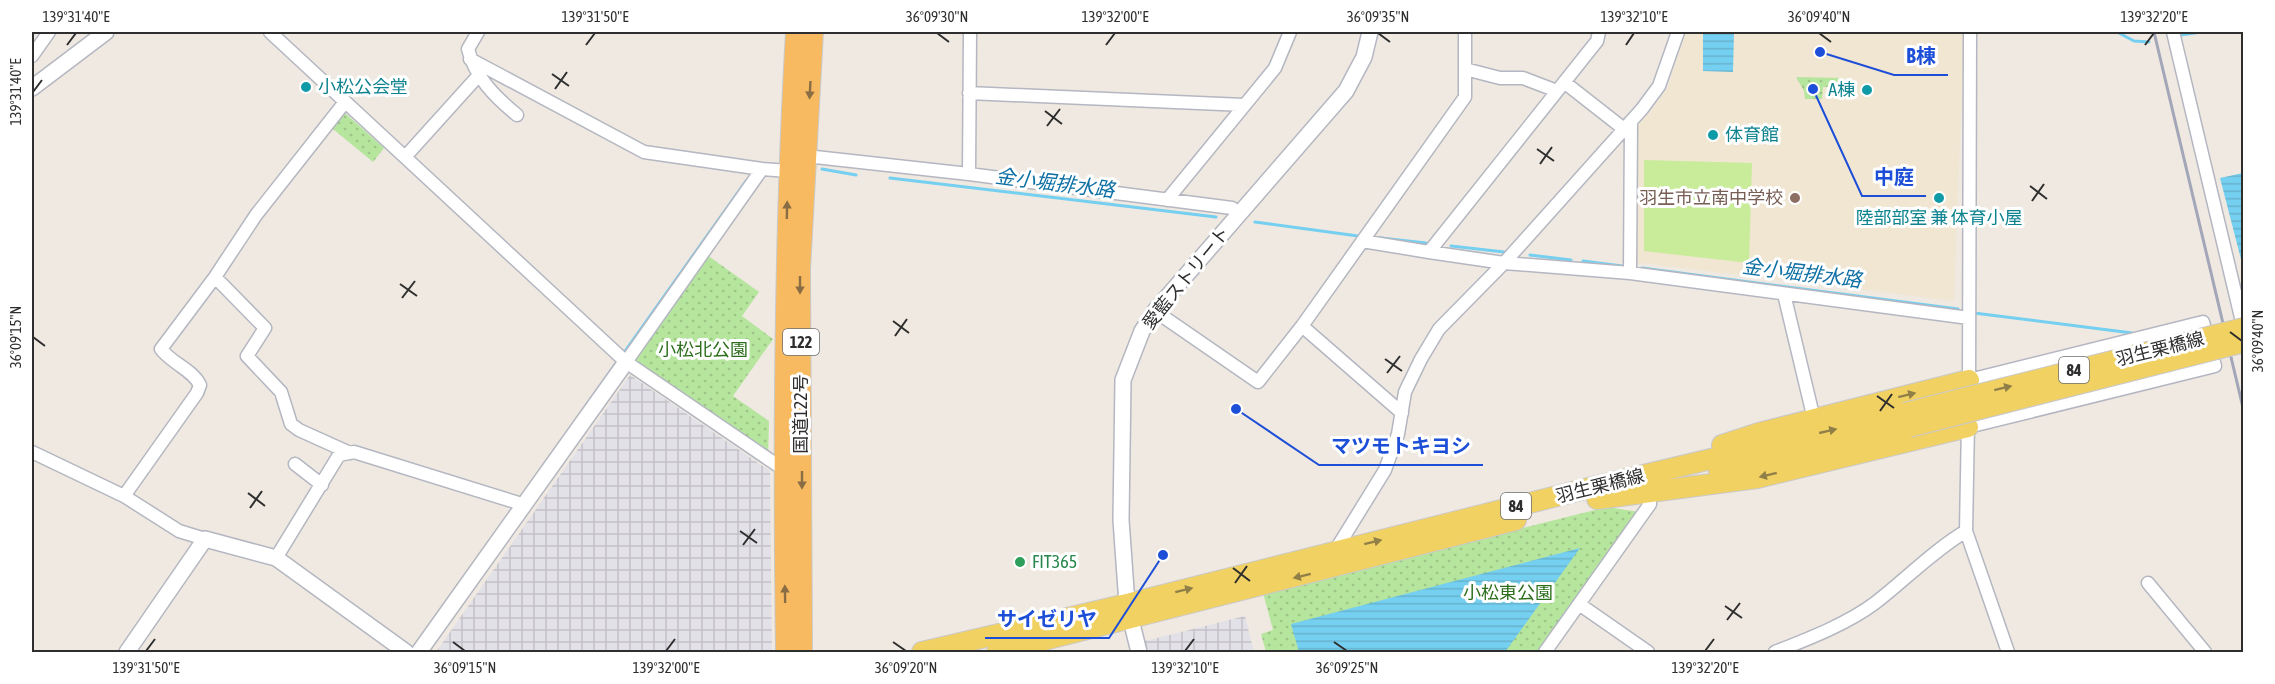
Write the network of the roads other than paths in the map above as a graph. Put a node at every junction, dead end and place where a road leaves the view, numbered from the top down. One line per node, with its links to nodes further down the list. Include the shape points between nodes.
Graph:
1 (49, 32): 15 (street)
2 (106, 32): 20 (street)
3 (270, 32): 22 (street)
4 (478, 32): 16 (street, via 468,49)
5 (796, 32): 29 (highway, 国道122号 / 122)
6 (813, 32): 26 (highway, 国道122号 / 122, one-way to 26)
7 (970, 32): 21 (street)
8 (1290, 32): 23 (street, via 1275,68)
9 (1370, 32): 32 (street, 愛藍ストリート, via 1364,57 1346,91)
10 (1465, 32): 17 (street)
11 (1599, 32): 19 (street, via 1597,41)
12 (1678, 32): 25 (street, via 1659,86)
13 (1970, 32): 40 (street)
14 (2173, 32): 41 (street)
15 (32, 56)
16 (470, 59): 18 (street); 28 (street, via 644,152)
17 (1465, 69): 19 (street); 33 (street, via 1465,96)
18 (479, 75): 24 (street); 27 (street)
19 (1561, 86): 25 (street); 34 (street)
20 (32, 88)
21 (969, 93): 23 (street); 30 (street)
22 (345, 102): 27 (street); 37 (street, via 256,215)
23 (1244, 105): 31 (street)
24 (517, 115)
25 (1628, 125): 35 (street); 36 (street)
26 (806, 156): 30 (street); 70 (highway, 国道122号 / 122, one-way to 70, via 800,269)
27 (405, 157): 44 (street)
28 (762, 169): 29 (street); 44 (street)
29 (788, 171): 53 (highway, 国道122号 / 122, one-way to 29)
30 (969, 174): 31 (street)
31 (1167, 200): 32 (street, via 1232,208)
32 (1240, 213): 39 (street, 愛藍ストリート)
33 (1362, 241): 34 (street); 42 (street)
34 (1429, 252): 35 (street)
35 (1504, 263): 36 (street); 47 (street, via 1439,329 1405,392)
36 (1630, 273): 38 (street)
37 (214, 277): 51 (street, via 265,328 247,356 281,392 291,424); 57 (street, via 160,349 200,386)
38 (1784, 294): 40 (street); 46 (street)
39 (1155, 311): 42 (street, via 1258,382); 65 (street, 愛藍ストリート, via 1142,331 1123,380 1120,520)
40 (1969, 318): 45 (street)
41 (2242, 321): 48 (main road, 羽生栗橋線 / 84, one-way to 41, bridge)
42 (1302, 326): 47 (street)
43 (2244, 342): 48 (main road, 羽生栗橋線 / 84, bridge)
44 (626, 362): 53 (street); 58 (street)
45 (1969, 380): 49 (street); 49 (street, via 2203,322 2215,366); 56 (main road, one-way to 45, via 1759,433)
46 (1812, 411)
47 (1402, 413): 61 (street, via 1385,470)
48 (1907, 420): 56 (main road, 羽生栗橋線 / 84)
49 (1968, 427): 55 (main road, one-way to 55, via 1757,478); 59 (street)
50 (32, 452): 57 (street)
51 (350, 453): 54 (street, via 339,455); 58 (street)
52 (295, 464): 54 (street)
53 (783, 470): 69 (highway, 国道122号 / 122, one-way to 53)
54 (322, 484): 62 (street)
55 (1650, 492): 56 (main road); 64 (street, via 1650,504)
56 (1593, 494): 61 (main road, 羽生栗橋線 / 84, one-way to 56); 65 (main road, 羽生栗橋線 / 84, one-way to 65)
57 (124, 496): 60 (street, via 179,531)
58 (525, 505): 68 (street)
59 (1966, 531): 76 (street, via 1943,545 1873,605); 77 (street)
60 (205, 539): 62 (street); 66 (street)
61 (1335, 551): 65 (main road, 羽生栗橋線 / 84, one-way to 61)
62 (276, 558): 67 (street)
63 (2148, 584): 78 (street)
64 (1579, 604): 74 (street); 75 (street)
65 (1129, 612): 71 (main road, 羽生栗橋線 / 84); 72 (main road, 羽生栗橋線 / 84); 73 (street, 愛藍ストリート)
66 (127, 652)
67 (406, 652)
68 (419, 652)
69 (786, 652)
70 (802, 652)
71 (922, 652)
72 (997, 652)
73 (1139, 652)
74 (1545, 652)
75 (1648, 652)
76 (1775, 652)
77 (2008, 652)
78 (2205, 652)

